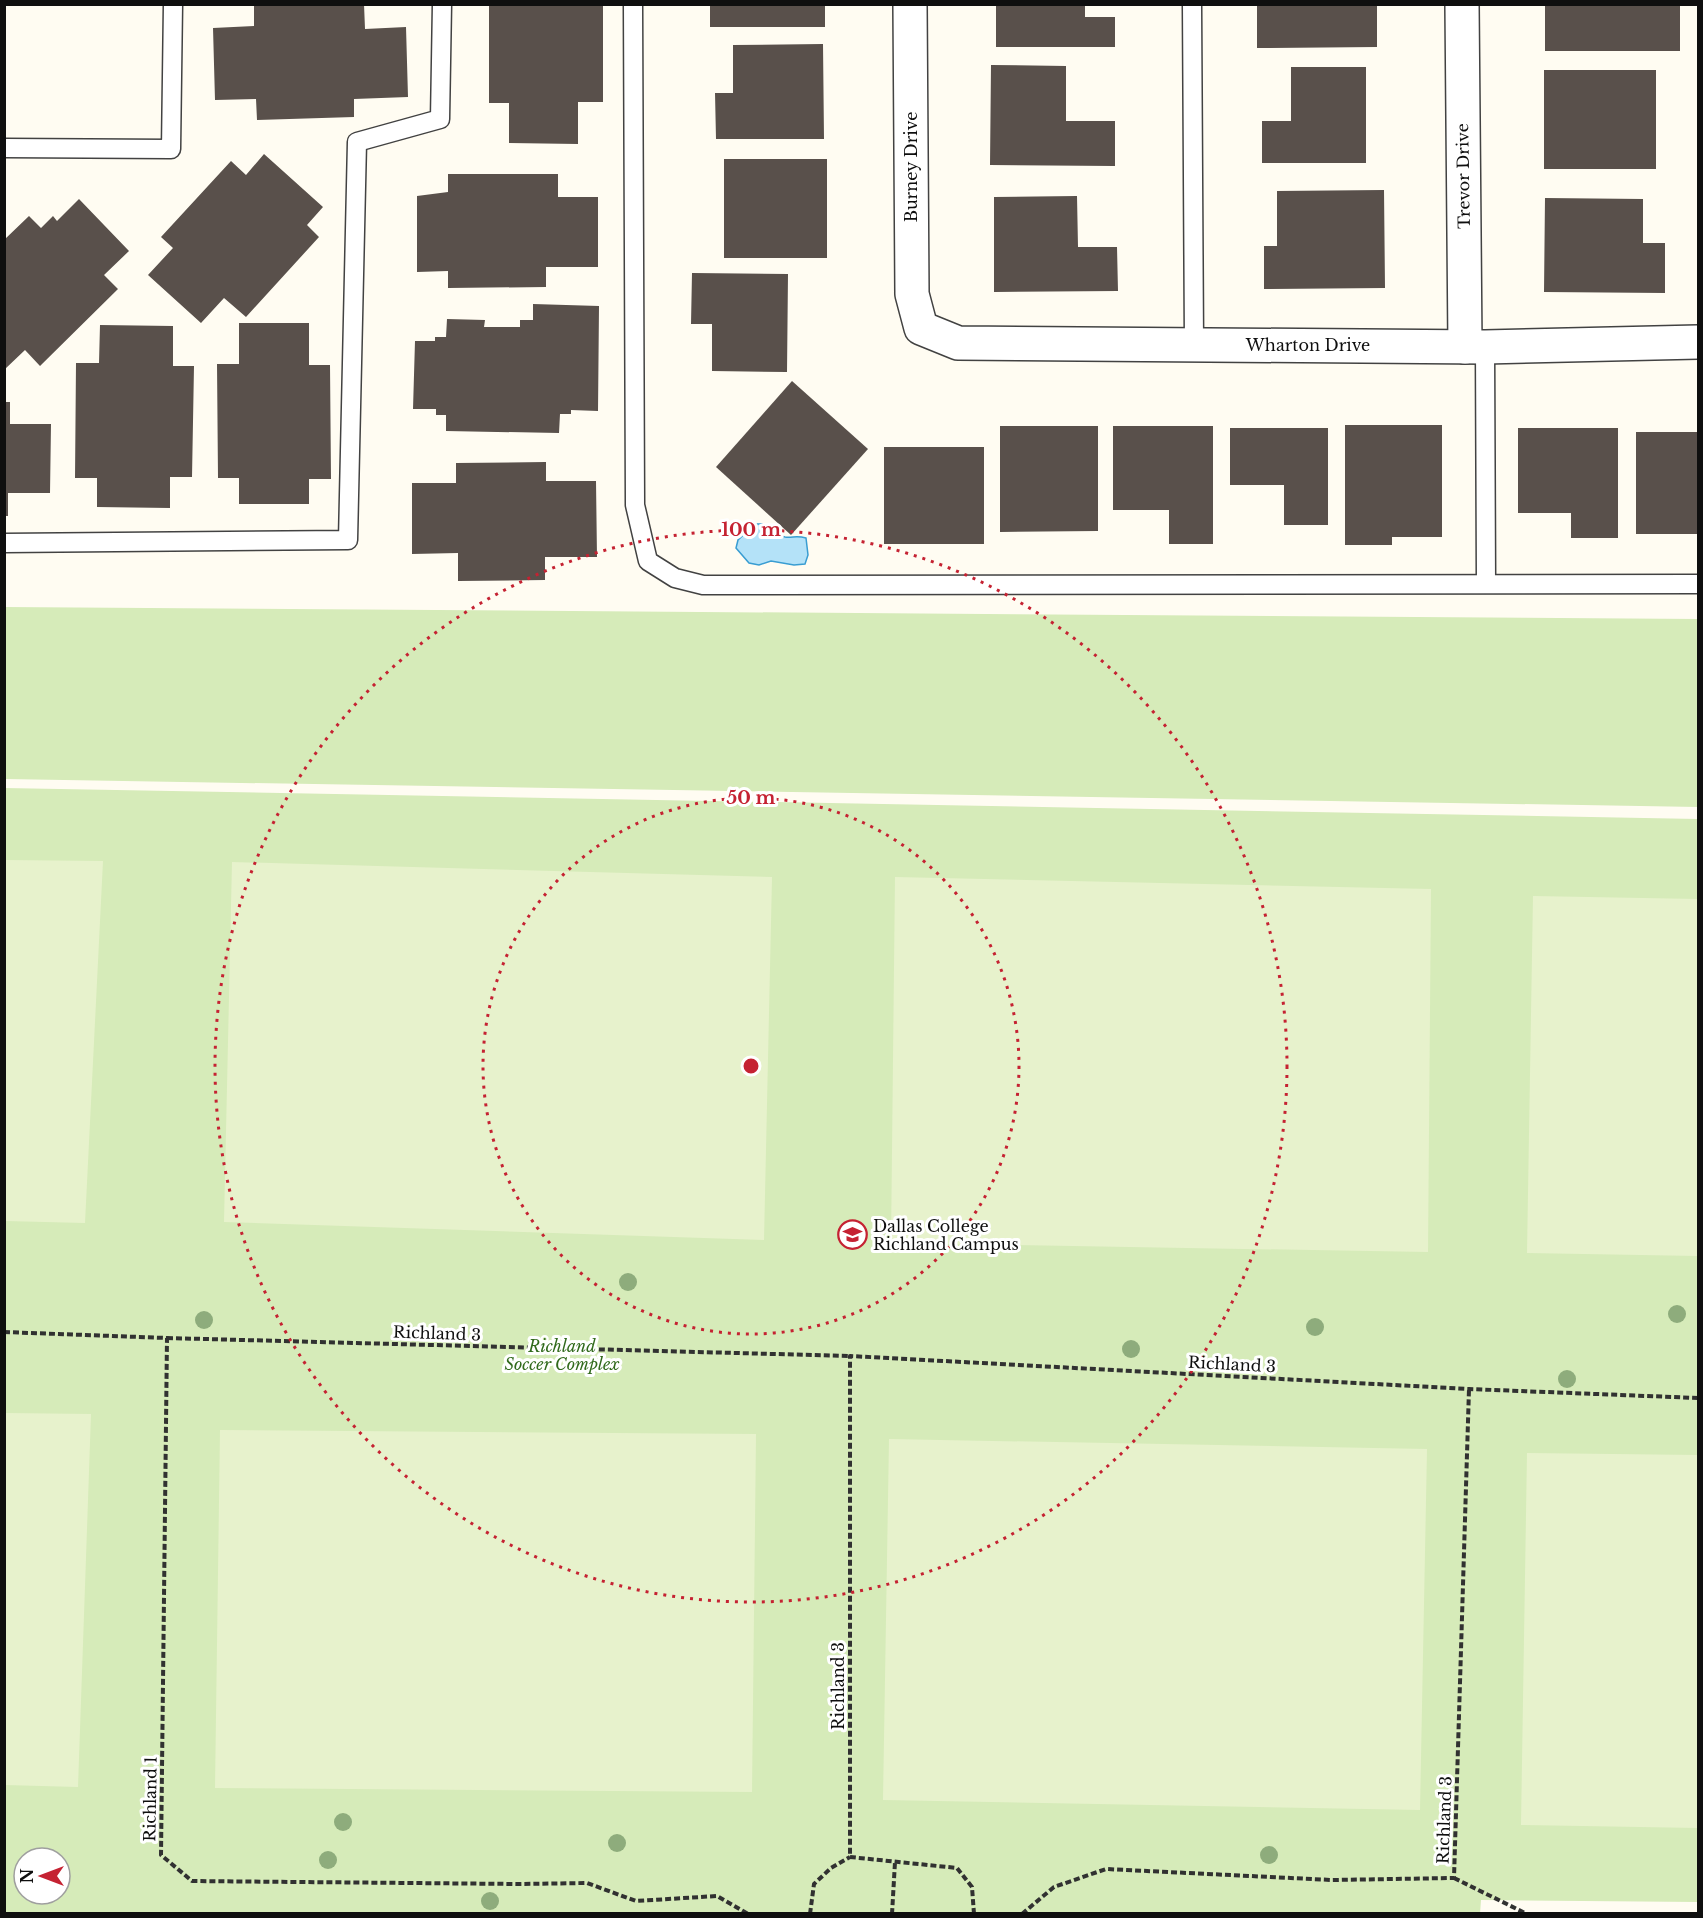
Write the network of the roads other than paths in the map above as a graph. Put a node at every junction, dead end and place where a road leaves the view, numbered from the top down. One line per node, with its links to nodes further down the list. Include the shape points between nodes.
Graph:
1 (172, 4): 7 (lane, via 171,149)
2 (442, 4): 12 (lane, via 440,119 357,142 348,540)
3 (633, 4): 13 (lane, via 635,505 648,561 675,578 703,585)
4 (910, 4): 8 (street, Burney Drive, via 912,294)
5 (1192, 4): 10 (lane)
6 (1462, 4): 11 (street, Trevor Drive)
7 (4, 148)
8 (921, 328): 10 (street, Wharton Drive, via 958,343)
9 (1698, 342): 11 (street, Wharton Drive)
10 (1194, 345): 11 (street, Wharton Drive)
11 (1475, 347): 13 (lane)
12 (4, 543)
13 (1486, 584): 14 (lane)
14 (1698, 584)

